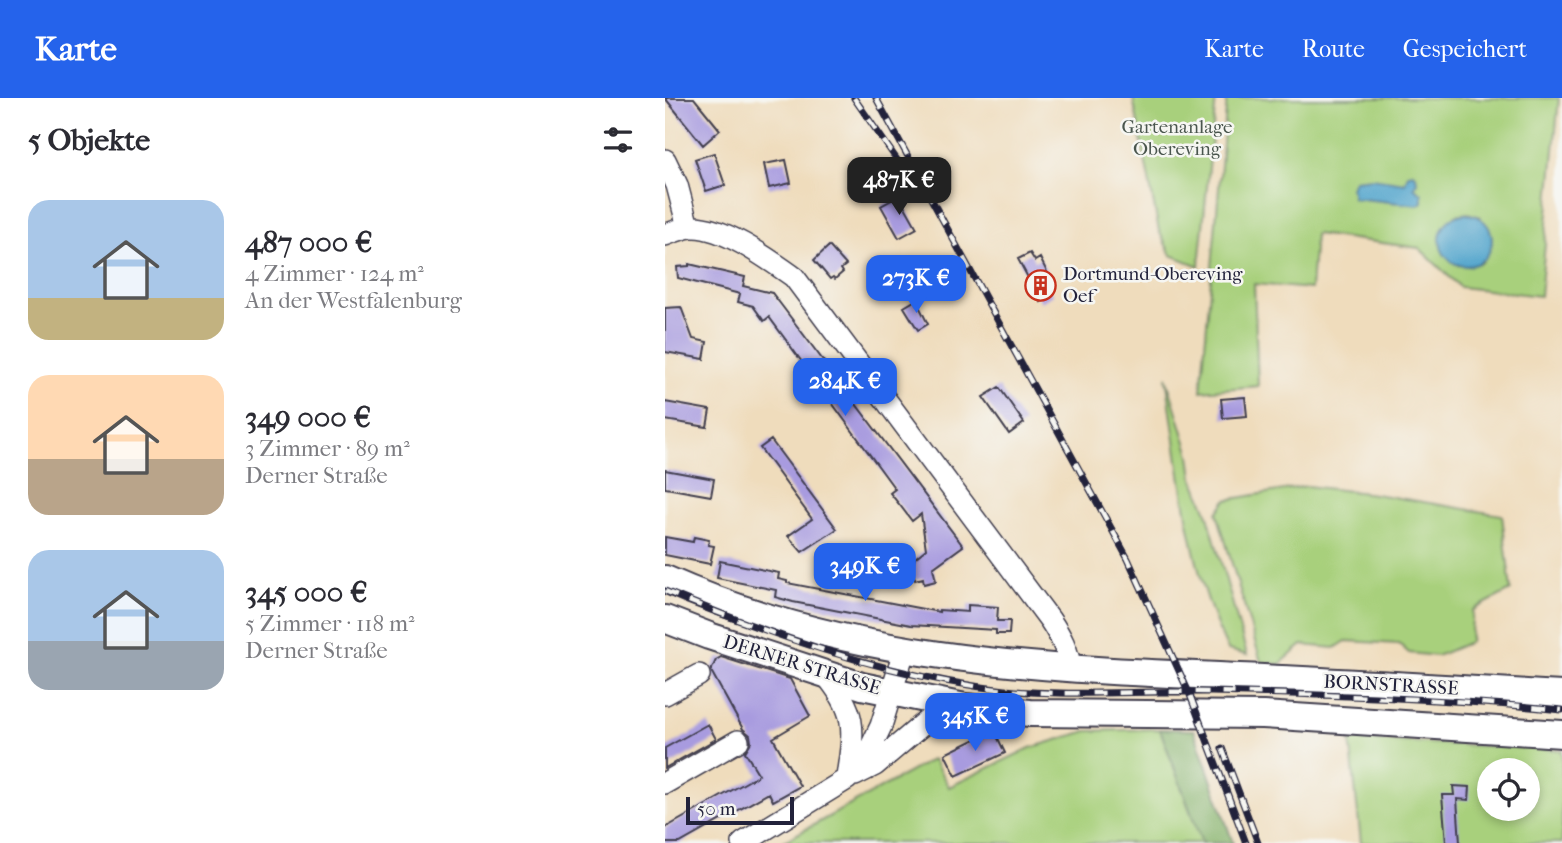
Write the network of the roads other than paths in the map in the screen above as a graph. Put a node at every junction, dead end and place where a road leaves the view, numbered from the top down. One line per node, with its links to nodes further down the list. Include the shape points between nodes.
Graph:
1 (665, 160): 2 (street)
2 (688, 227): 3 (street); 7 (street, via 722,234 759,252 794,278 1050,620 1062,638)
3 (665, 235)
4 (665, 579): 6 (main road, DERNER STRASSE, via 762,615)
5 (665, 619): 8 (main road, DERNER STRASSE)
6 (904, 651): 7 (main road, DERNER STRASSE); 12 (street)
7 (1070, 669): 10 (main road, DERNER STRASSE)
8 (825, 674): 12 (main road, DERNER STRASSE); 18 (street, via 852,718)
9 (699, 675): 11 (street)
10 (1219, 677): 13 (main road, BORNSTRASSE)
11 (665, 694)
12 (893, 694): 14 (main road, DERNER STRASSE); 18 (street, via 871,747)
13 (1562, 695)
14 (965, 706): 15 (main road, DERNER STRASSE, via 1030,713); 18 (street, via 928,720 875,765)
15 (1234, 714): 16 (main road, BORNSTRASSE)
16 (1562, 734)
17 (738, 741): 19 (street)
18 (847, 779): 20 (street)
19 (665, 783)
20 (743, 843)

